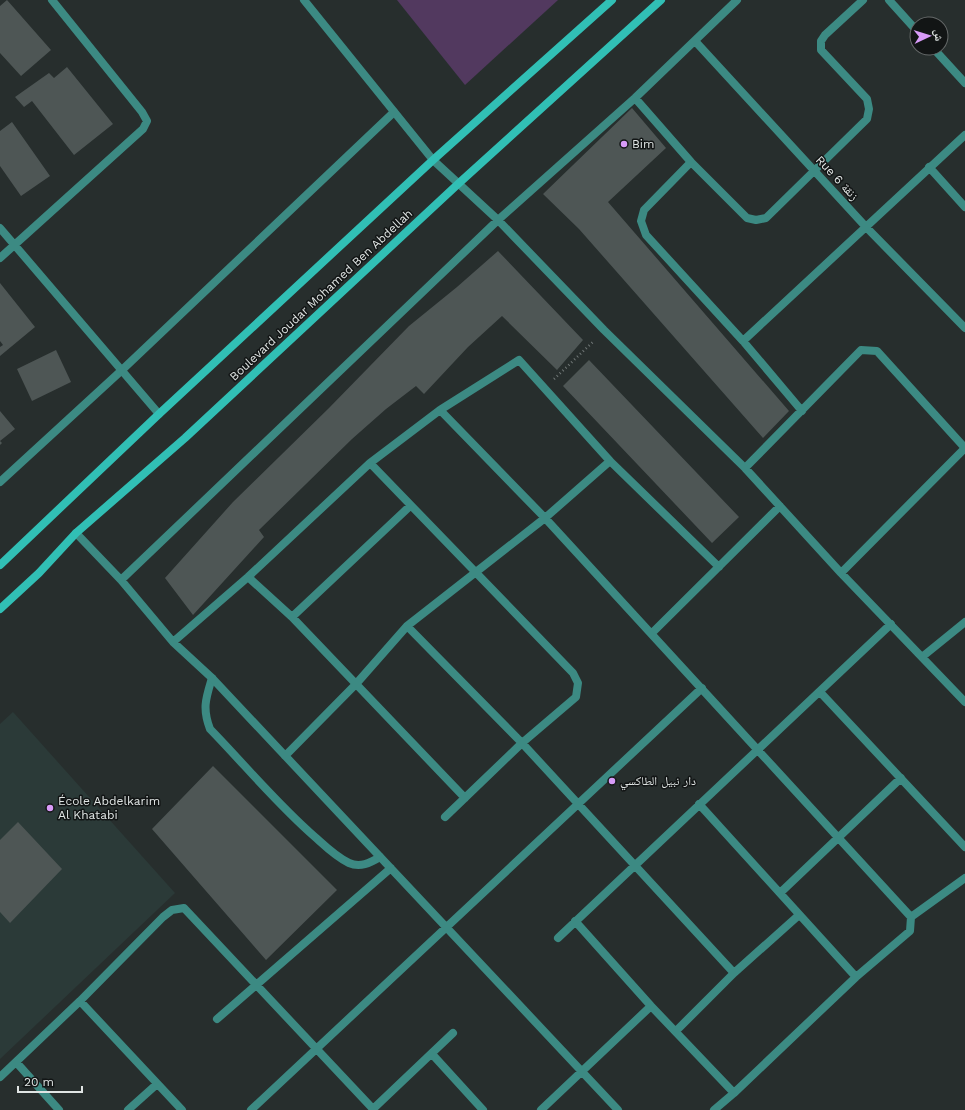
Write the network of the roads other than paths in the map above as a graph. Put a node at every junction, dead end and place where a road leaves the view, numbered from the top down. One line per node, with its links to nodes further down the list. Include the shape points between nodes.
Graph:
1 (52, 0): 24 (street, via 147,121 143,129)
2 (304, 0): 13 (street)
3 (612, 0): 15 (main road, Boulevard Joudar Mohamed Ben Abdellah)
4 (661, 0): 19 (main road, Boulevard Joudar Mohamed Ben Abdellah)
5 (737, 0): 9 (street)
6 (863, 0): 18 (street, via 825,35 821,41 821,50 867,99 867,119)
7 (889, 0): 8 (street)
8 (909, 22)
9 (695, 41): 12 (street); 18 (street, Rue 6 زنقة)
10 (940, 56): 11 (street)
11 (964, 80)
12 (634, 98): 16 (street); 21 (street)
13 (394, 112): 15 (street); 28 (street)
14 (965, 135): 17 (street)
15 (433, 160): 19 (street); 31 (main road, Boulevard Joudar Mohamed Ben Abdellah)
16 (691, 162): 18 (street, via 747,218 756,220 766,218); 27 (street, via 644,210 641,221 646,235)
17 (929, 167): 20 (street); 22 (street)
18 (813, 170): 22 (street, Rue 6 زنقة)
19 (458, 184): 21 (street); 39 (main road, Boulevard Joudar Mohamed Ben Abdellah, via 185,438)
20 (965, 207)
21 (498, 220): 34 (street, via 604,330); 45 (street)
22 (866, 227): 26 (street, Rue 6 زنقة); 27 (street)
23 (0, 228): 24 (street)
24 (15, 246): 25 (street); 28 (street)
25 (0, 258)
26 (965, 328)
27 (743, 341): 30 (street)
28 (122, 370): 31 (street); 35 (street)
29 (440, 410): 32 (street, via 519,360); 33 (street); 38 (street)
30 (802, 411): 34 (street); 43 (street, via 862,350 870,349 877,351 965,448)
31 (159, 414): 40 (main road, Boulevard Joudar Mohamed Ben Abdellah)
32 (610, 461): 38 (street); 41 (street)
33 (370, 463): 36 (street); 44 (street)
34 (745, 468): 37 (street)
35 (0, 482)
36 (410, 506): 42 (street); 47 (street)
37 (780, 506): 41 (street); 43 (street)
38 (545, 518): 42 (street); 51 (street)
39 (76, 533): 45 (street); 46 (main road, Boulevard Joudar Mohamed Ben Abdellah)
40 (0, 565)
41 (719, 567): 51 (street)
42 (476, 572): 50 (street); 59 (street, via 573,673 578,683 576,696)
43 (841, 573): 49 (street)
44 (248, 577): 47 (street); 52 (street)
45 (121, 580): 52 (street)
46 (0, 609)
47 (292, 616): 55 (street)
48 (965, 622): 53 (street)
49 (891, 624): 53 (street); 57 (street)
50 (407, 626): 55 (street); 59 (street)
51 (652, 633): 56 (street)
52 (173, 642): 54 (street)
53 (922, 657): 58 (street)
54 (212, 678): 61 (street); 69 (street, via 205,700 205,716 210,729 298,822 335,855 350,864 359,865 369,864)
55 (356, 684): 61 (street); 63 (street)
56 (702, 688): 60 (street); 64 (street)
57 (820, 692): 60 (street); 62 (street)
58 (965, 702)
59 (522, 743): 63 (street); 64 (street)
60 (758, 749): 65 (street); 67 (street)
61 (285, 756): 69 (street)
62 (901, 778): 67 (street); 68 (street)
63 (465, 798): 66 (street)
64 (579, 803): 70 (street); 77 (street)
65 (699, 804): 70 (street); 73 (street)
66 (445, 817)
67 (838, 836): 73 (street); 75 (street)
68 (965, 846)
69 (380, 857): 71 (street)
70 (636, 864): 76 (street); 79 (street)
71 (391, 868): 77 (street); 81 (street)
72 (965, 878): 75 (street)
73 (780, 892): 74 (street)
74 (799, 915): 79 (street); 80 (street)
75 (911, 917): 80 (street, via 910,931)
76 (575, 921): 78 (street); 83 (street)
77 (446, 928): 87 (street); 90 (street)
78 (558, 938)
79 (734, 973): 85 (street)
80 (856, 977): 93 (street)
81 (258, 985): 82 (street, via 184,908 172,910 163,917); 84 (street); 87 (street)
82 (80, 1001): 89 (street); 92 (street)
83 (651, 1006): 85 (street); 90 (street)
84 (217, 1019)
85 (676, 1031): 93 (street)
86 (453, 1033): 88 (street)
87 (317, 1048): 97 (street); 98 (street)
88 (432, 1054): 98 (street); 99 (street)
89 (16, 1062): 91 (street); 94 (street)
90 (582, 1072): 100 (street); 101 (street)
91 (0, 1077)
92 (157, 1084): 95 (street); 96 (street)
93 (734, 1093): 102 (street)
94 (59, 1110)
95 (128, 1110)
96 (182, 1110)
97 (251, 1110)
98 (373, 1110)
99 (483, 1110)
100 (541, 1110)
101 (618, 1110)
102 (714, 1110)

